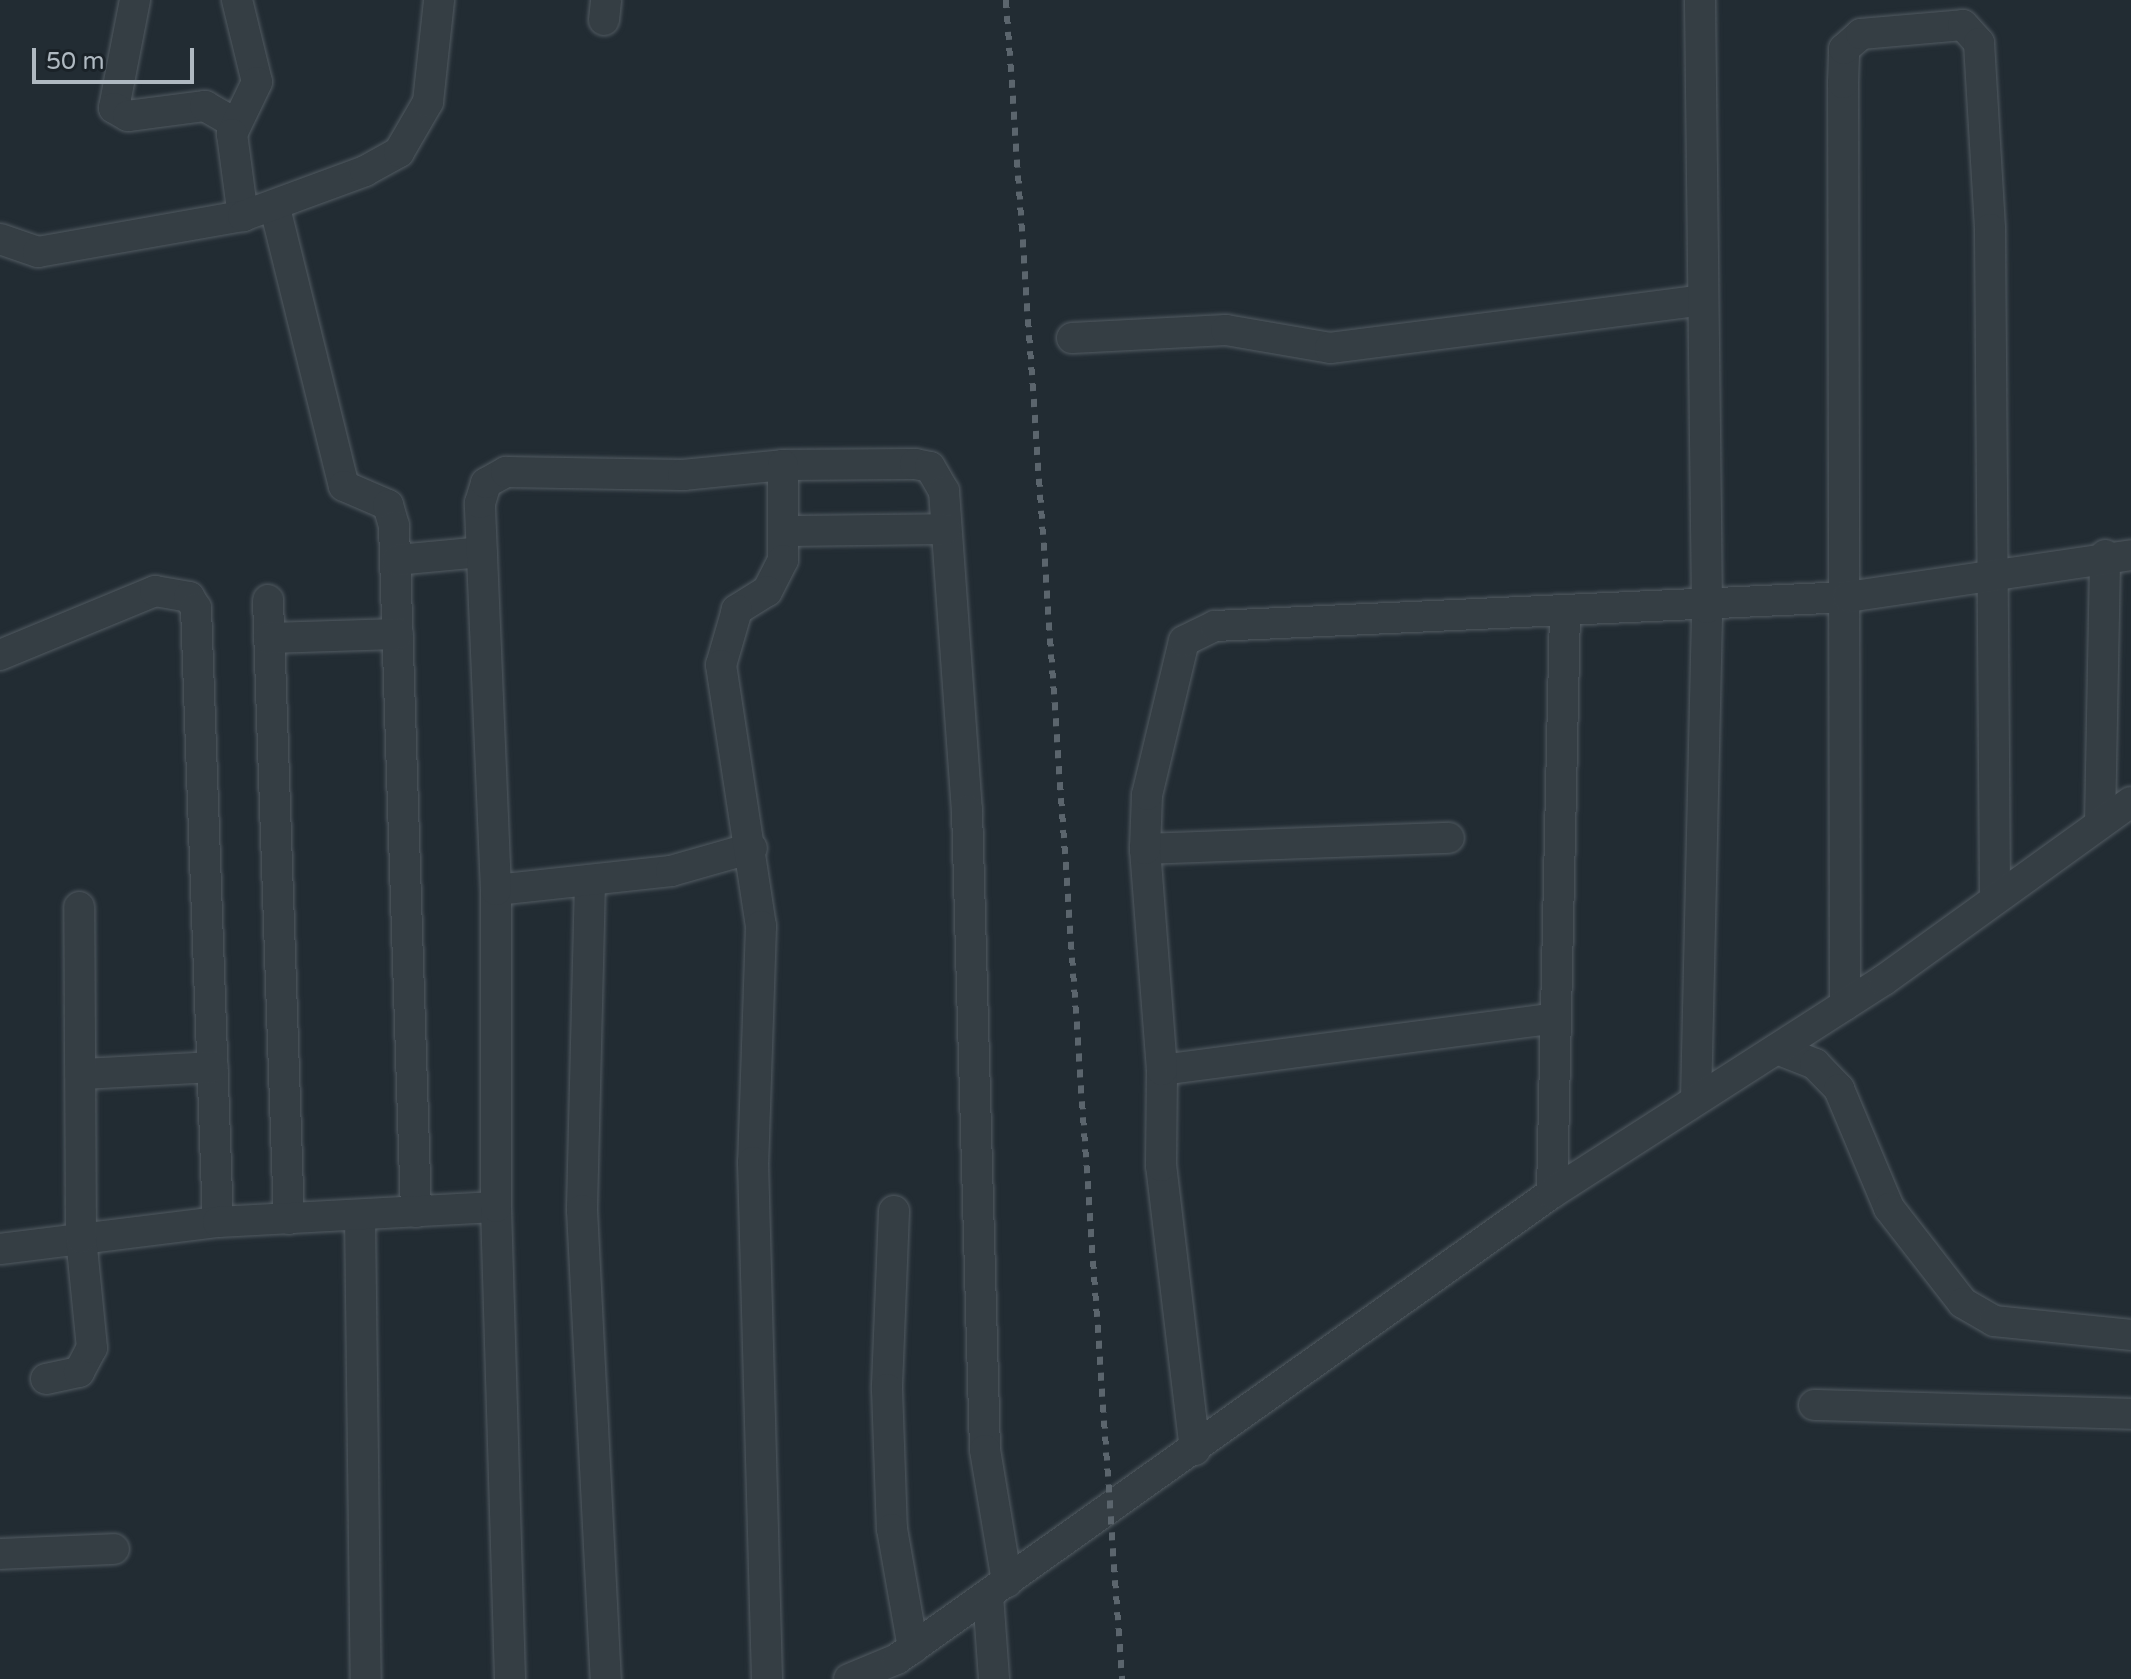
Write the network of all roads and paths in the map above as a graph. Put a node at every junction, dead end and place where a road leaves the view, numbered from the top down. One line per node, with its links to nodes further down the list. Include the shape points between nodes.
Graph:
1 (135, 0): 5 (street, via 114,108 128,116 205,106)
2 (237, 0): 5 (street, via 257,82)
3 (439, 0): 6 (street, via 428,102 399,152)
4 (1700, 0): 9 (street)
5 (235, 123): 7 (street)
6 (275, 208): 7 (street); 16 (street, via 344,486 388,505)
7 (243, 216): 8 (street, via 38,252)
8 (0, 239)
9 (1703, 300): 10 (street, via 1330,348 1226,330); 20 (street)
10 (1072, 338)
11 (783, 465): 12 (street, via 930,467 944,491); 13 (street); 14 (street, via 683,475 506,472 486,483 480,503)
12 (946, 529): 13 (street); 57 (street, via 967,810 985,1450)
13 (787, 531): 28 (street, via 776,579 737,610 721,665)
14 (482, 552): 16 (street); 31 (street)
15 (2118, 555): 17 (street); 26 (street)
16 (397, 560): 22 (street)
17 (1995, 570): 18 (street); 18 (street, via 1990,229 1979,43 1963,25 1861,34 1844,49 1843,83); 32 (street)
18 (1848, 597): 20 (street); 34 (street)
19 (268, 600): 23 (street)
20 (1707, 608): 21 (street); 40 (street)
21 (1565, 610): 29 (street, via 1199,630 1184,641 1173,665 1147,795); 35 (street)
22 (398, 634): 23 (street); 44 (street)
23 (269, 638): 46 (street)
24 (0, 655): 37 (street, via 155,591 174,591 196,608)
25 (2131, 802): 26 (street)
26 (2100, 822): 32 (street)
27 (1449, 838): 29 (street)
28 (752, 848): 30 (street, via 671,871); 63 (street, via 761,926 753,1162)
29 (1145, 849): 38 (street)
30 (590, 881): 31 (street); 62 (street, via 582,1210)
31 (496, 890): 42 (street)
32 (1995, 899): 34 (street)
33 (79, 907): 39 (street)
34 (1845, 1005): 36 (street)
35 (1555, 1018): 38 (street); 41 (street)
36 (1777, 1049): 40 (street); 50 (street, via 1815,1064 1839,1089 1889,1208 1963,1303 1994,1321)
37 (213, 1067): 39 (street); 47 (street)
38 (1162, 1070): 54 (street, via 1161,1166)
39 (84, 1074): 48 (street)
40 (1696, 1100): 41 (street)
41 (1552, 1193): 54 (street)
42 (496, 1207): 44 (street); 61 (street)
43 (894, 1211): 58 (street, via 887,1389 892,1529)
44 (416, 1212): 45 (street)
45 (360, 1215): 46 (street); 60 (street)
46 (289, 1219): 47 (street)
47 (218, 1222): 48 (street)
48 (81, 1238): 49 (street); 51 (street, via 90,1360 79,1372)
49 (0, 1249)
50 (2131, 1335)
51 (46, 1379)
52 (1814, 1405): 53 (street)
53 (2131, 1414)
54 (1195, 1450): 57 (street)
55 (114, 1549): 56 (street)
56 (0, 1554)
57 (998, 1589): 58 (street); 64 (street)
58 (913, 1648): 59 (street)
59 (864, 1676)
60 (366, 1679)
61 (510, 1679)
62 (606, 1679)
63 (767, 1679)
64 (994, 1679)

